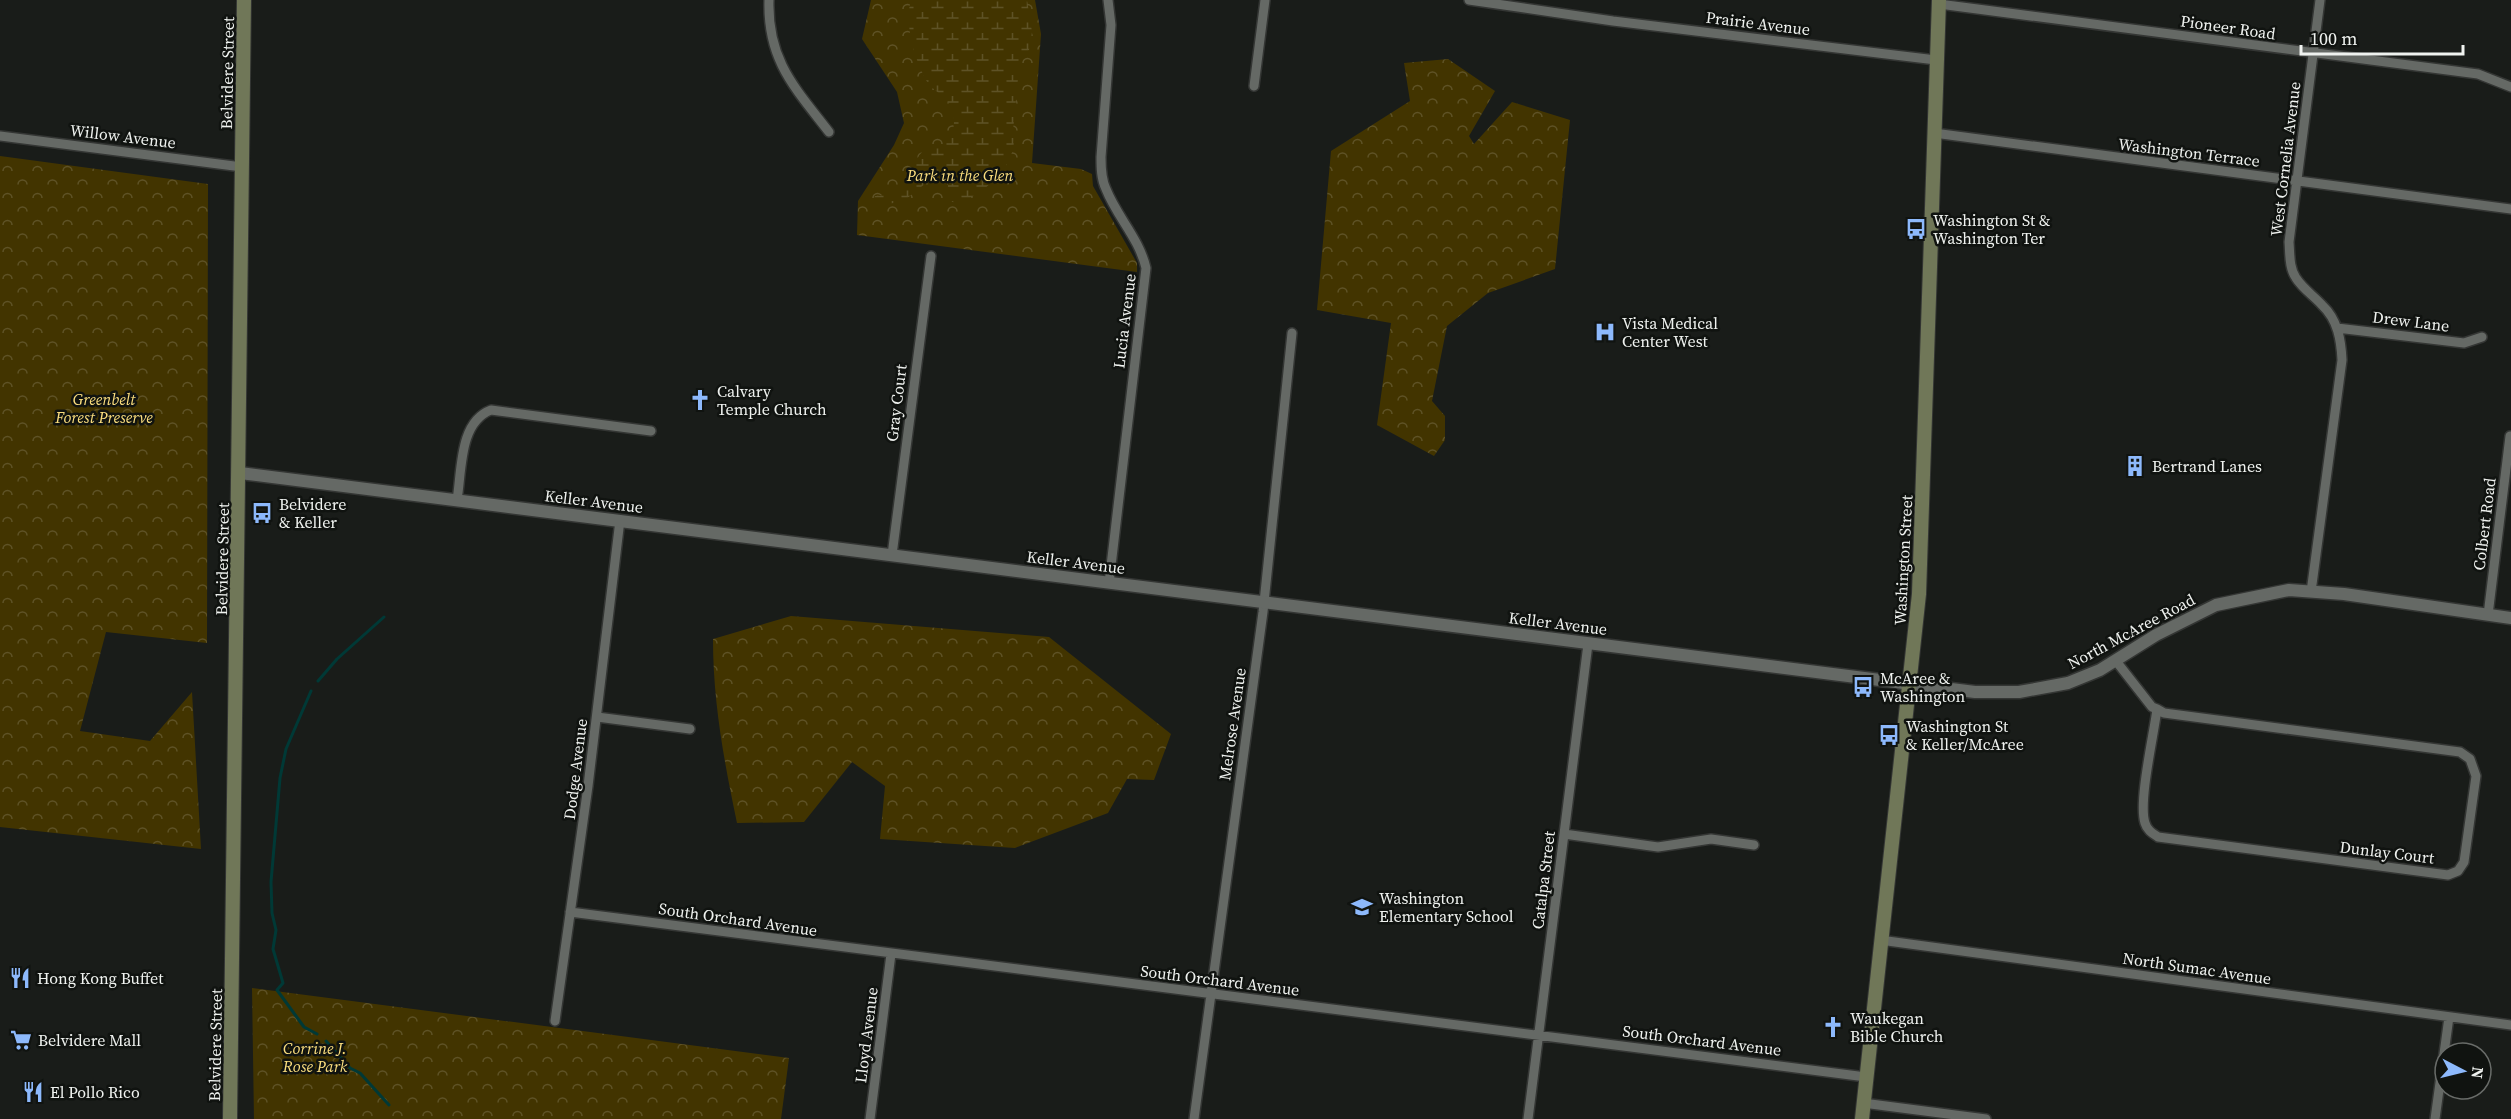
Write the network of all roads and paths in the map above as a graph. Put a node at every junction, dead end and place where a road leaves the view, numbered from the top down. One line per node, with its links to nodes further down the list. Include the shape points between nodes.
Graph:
1 (244, 0): 15 (main road, Belvidere Street)
2 (769, 0): 12 (street, via 771,41 778,63)
3 (1108, 0): 28 (street, Lucia Avenue, via 1111,25 1102,174 1105,188 1146,268)
4 (1265, 0): 10 (street)
5 (1469, 0): 9 (street, Prairie Avenue)
6 (2320, 0): 8 (street, West Cornelia Avenue)
7 (1939, 2): 8 (street, Pioneer Road); 9 (main road, Washington Street)
8 (2313, 53): 11 (street, Pioneer Road, via 2478,74); 16 (street, West Cornelia Avenue)
9 (1936, 60): 13 (main road, Washington Street)
10 (1254, 86)
11 (2511, 87)
12 (830, 132)
13 (1934, 133): 16 (street, Washington Terrace); 35 (main road, Washington Street, via 1919,594)
14 (0, 136): 15 (street, Willow Avenue)
15 (242, 167): 24 (main road, Belvidere Street)
16 (2297, 181): 17 (street, Washington Terrace); 19 (street, West Cornelia Avenue, via 2290,264 2295,277 2324,306)
17 (2511, 209)
18 (930, 255): 27 (street, Gray Court)
19 (2337, 328): 21 (street, Drew Lane, via 2464,343); 29 (street, West Cornelia Avenue, via 2342,360)
20 (1292, 333): 30 (street, Melrose Avenue)
21 (2482, 337)
22 (651, 431): 25 (street, via 491,410 480,414 469,428)
23 (2510, 436): 31 (street, Colbert Road)
24 (240, 473): 25 (street, Keller Avenue); 51 (main road, Belvidere Street)
25 (457, 500): 26 (street, Keller Avenue)
26 (620, 520): 27 (street, Keller Avenue); 37 (street, Dodge Avenue)
27 (892, 555): 28 (street, Keller Avenue)
28 (1108, 583): 30 (street, Keller Avenue)
29 (2311, 592): 31 (street, North McAree Road); 34 (street, North McAree Road, via 2289,590 2216,605 2156,635)
30 (1264, 603): 33 (street, Keller Avenue); 44 (street, Melrose Avenue)
31 (2488, 615): 32 (street, North McAree Road)
32 (2511, 618)
33 (1588, 644): 35 (street, Keller Avenue); 39 (street, Catalpa Street)
34 (2116, 661): 35 (street, North McAree Road, via 2068,683 2039,690 1982,693); 36 (street)
35 (1909, 685): 42 (main road, Washington Street)
36 (2157, 709): 36 (street, Dunlay Court, via 2460,752 2470,759 2476,776 2464,862 2458,871 2448,875 2158,837 2145,822 2144,800)
37 (597, 717): 38 (street); 41 (street, Dodge Avenue)
38 (690, 729)
39 (1564, 834): 40 (street, via 1658,847 1711,839); 48 (street, Catalpa Street)
40 (1754, 845)
41 (570, 912): 43 (street, South Orchard Avenue); 46 (street, Dodge Avenue)
42 (1880, 940): 45 (street, North Sumac Avenue); 49 (main road, Washington Street)
43 (891, 954): 44 (street, South Orchard Avenue); 52 (street, Lloyd Avenue)
44 (1211, 993): 48 (street, South Orchard Avenue); 53 (street, Melrose Avenue)
45 (2449, 1017): 47 (street, North Sumac Avenue); 57 (street)
46 (555, 1021)
47 (2511, 1025)
48 (1539, 1034): 49 (street, South Orchard Avenue); 54 (street, Catalpa Street)
49 (1866, 1077): 50 (main road, Washington Street)
50 (1863, 1102): 55 (main road, Washington Street); 56 (street)
51 (230, 1119)
52 (870, 1119)
53 (1194, 1119)
54 (1528, 1119)
55 (1862, 1119)
56 (1986, 1119)
57 (2435, 1119)

